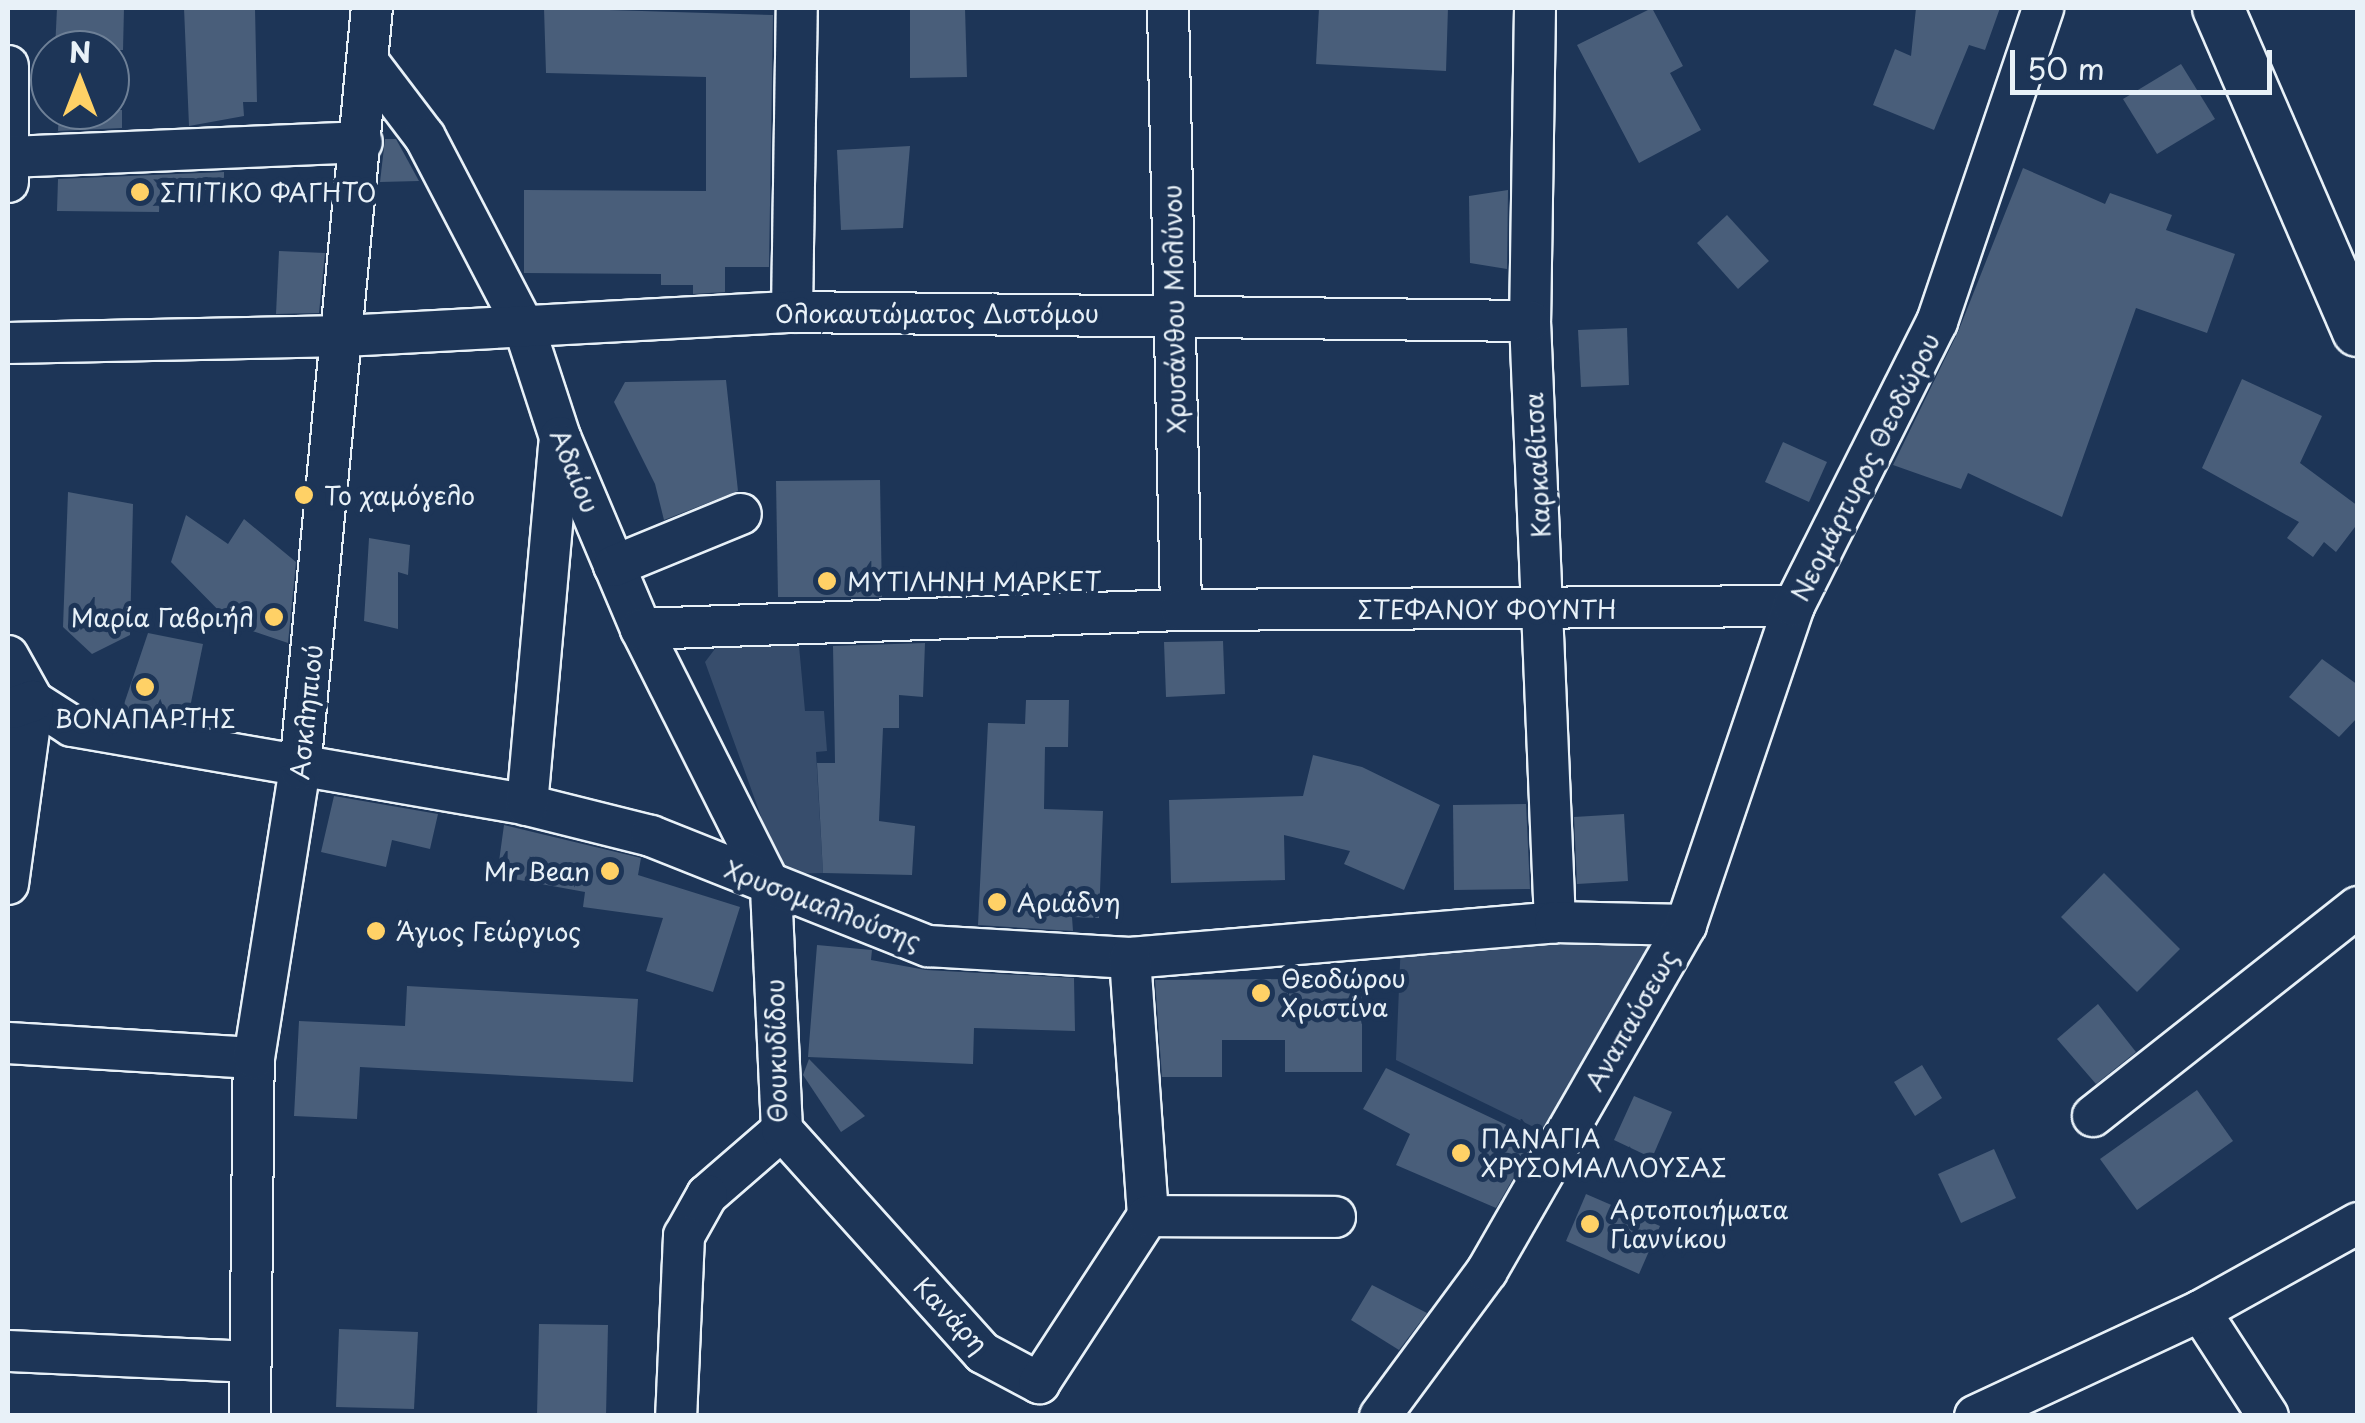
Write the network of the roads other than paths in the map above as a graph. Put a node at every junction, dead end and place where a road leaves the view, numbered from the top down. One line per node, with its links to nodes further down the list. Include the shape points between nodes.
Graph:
1 (372, 8): 7 (street, Ασκληπιού)
2 (797, 8): 13 (street)
3 (1168, 8): 14 (street, Χρυσάνθου Μολύνου)
4 (1535, 8): 15 (street, Καρκαβίτσα)
5 (2043, 8): 23 (street, Νεομάρτυρος Θεοδώρου, via 1937,322)
6 (2218, 8): 12 (main road)
7 (368, 62): 9 (street, Ασκληπιού); 16 (street, Αδαίου, via 425,137)
8 (8, 66): 10 (street)
9 (362, 142): 10 (street); 18 (street, Ασκληπιού)
10 (8, 157): 11 (street)
11 (8, 182)
12 (2347, 281): 17 (main road)
13 (792, 312): 14 (street, Ολοκαυτώματος Διστόμου); 16 (street, Ολοκαυτώματος Διστόμου)
14 (1174, 312): 15 (street, Ολοκαυτώματος Διστόμου); 25 (street, Χρυσάνθου Μολύνου)
15 (1530, 321): 24 (street, Καρκαβίτσα)
16 (524, 328): 18 (street, Ολοκαυτώματος Διστόμου); 20 (street, Αδαίου)
17 (2358, 331)
18 (344, 336): 19 (street, Ολοκαυτώματος Διστόμου); 29 (street, Ασκληπιού)
19 (8, 343)
20 (560, 436): 22 (street, Αδαίου); 30 (street)
21 (742, 514): 22 (street)
22 (614, 566): 26 (street, Αδαίου)
23 (1794, 606): 24 (street, ΣΤΕΦΑΝΟΥ ΦΟΥΝΤΗ); 35 (street, Νεομάρτυρος Θεοδώρου)
24 (1544, 609): 25 (street, ΣΤΕΦΑΝΟΥ ΦΟΥΝΤΗ); 34 (street, Καρκαβίτσα)
25 (1181, 610): 26 (street, ΣΤΕΦΑΝΟΥ ΦΟΥΝΤΗ)
26 (641, 629): 32 (street, Αδαίου)
27 (8, 656): 28 (street, Χρυσομαλλούσης)
28 (20, 705): 29 (street, Χρυσομαλλούσης, via 72,726); 31 (street)
29 (300, 768): 30 (street, Χρυσομαλλούσης); 38 (street, Ασκληπιού)
30 (528, 804): 32 (street, Χρυσομαλλούσης, via 651,836)
31 (8, 884)
32 (771, 888): 36 (street, Χρυσομαλλούσης, via 928,946); 40 (street, Θουκυδίδου)
33 (2358, 908): 39 (street)
34 (1555, 922): 35 (street, Χρυσομαλλούσης); 36 (street, Χρυσομαλλούσης)
35 (1686, 925): 50 (street, Αναπαύσεως, via 1488,1271)
36 (1130, 958): 41 (street)
37 (8, 1043): 38 (street)
38 (254, 1058): 46 (street, Ασκληπιού)
39 (2093, 1116)
40 (782, 1130): 41 (street, Κανάρη, via 983,1352 1039,1383); 49 (street, Θουκυδίδου, via 707,1195 684,1236)
41 (1148, 1216): 42 (street)
42 (1335, 1217)
43 (2358, 1224): 44 (street)
44 (2200, 1311): 47 (street); 51 (street)
45 (8, 1351): 46 (street)
46 (249, 1362): 48 (street, Ασκληπιού)
47 (1994, 1412)
48 (250, 1416)
49 (676, 1416)
50 (1380, 1416)
51 (2268, 1416)

